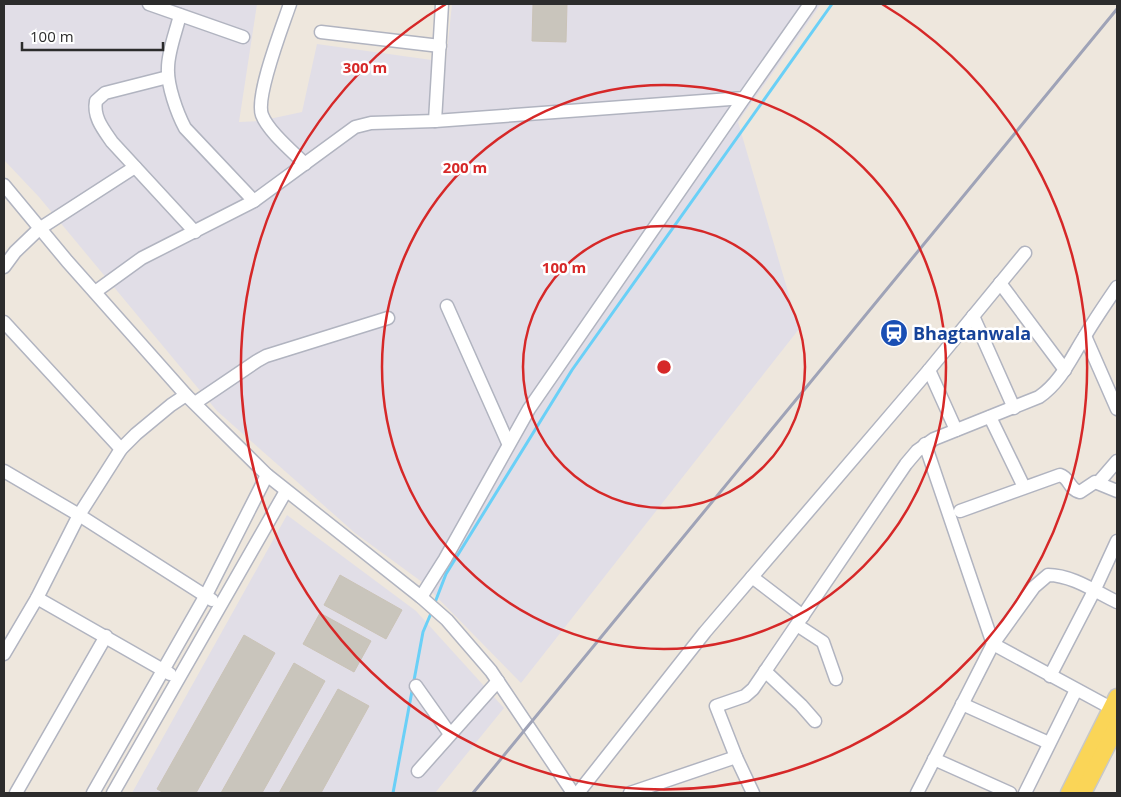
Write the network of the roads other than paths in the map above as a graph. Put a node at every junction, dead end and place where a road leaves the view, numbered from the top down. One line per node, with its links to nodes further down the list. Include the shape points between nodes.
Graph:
1 (149, 4): 5 (street)
2 (290, 4): 12 (street, via 263,90 261,110 268,125)
3 (442, 4): 8 (street)
4 (810, 4): 10 (street)
5 (180, 15): 7 (street); 9 (street, via 168,61)
6 (321, 32): 8 (street)
7 (243, 37)
8 (440, 46): 11 (street)
9 (168, 77): 13 (street, via 105,93 96,101 96,114 103,130); 15 (street, via 185,128)
10 (744, 98): 11 (street); 35 (street, via 547,381)
11 (434, 121): 12 (street, via 372,123 356,127)
12 (305, 164): 15 (street)
13 (136, 168): 16 (street); 17 (street)
14 (4, 185): 16 (street)
15 (254, 202): 17 (street)
16 (39, 229): 19 (street); 22 (street)
17 (195, 232): 22 (street, via 142,258)
18 (1025, 253): 20 (street)
19 (4, 267)
20 (1000, 283): 24 (street); 29 (street)
21 (1117, 287): 27 (street)
22 (95, 292): 30 (street)
23 (446, 306): 35 (street)
24 (973, 316): 28 (street); 31 (street)
25 (388, 318): 30 (street, via 266,356)
26 (4, 322): 37 (street)
27 (1085, 336): 29 (street); 32 (street)
28 (929, 370): 34 (street); 50 (street)
29 (1065, 370): 31 (street, via 1050,390)
30 (190, 399): 37 (street, via 171,405); 40 (street)
31 (1014, 408): 33 (street)
32 (1117, 409)
33 (990, 417): 34 (street); 42 (street)
34 (956, 430): 36 (street)
35 (508, 443): 54 (street)
36 (925, 444): 57 (street, via 906,464); 59 (street)
37 (121, 450): 46 (street)
38 (1117, 460): 41 (street)
39 (4, 471): 46 (street)
40 (267, 475): 43 (street); 48 (street)
41 (1098, 483): 42 (street, via 1093,482 1077,492 1066,477 1060,475); 44 (street)
42 (1024, 487): 45 (street)
43 (286, 491): 49 (street); 54 (street)
44 (1117, 491)
45 (960, 511)
46 (79, 515): 52 (street); 53 (street)
47 (1117, 543): 51 (street)
48 (228, 550): 49 (street); 52 (street)
49 (246, 561): 56 (street)
50 (752, 577): 57 (street); 82 (street, via 676,667)
51 (1094, 591): 55 (street); 59 (street, via 1067,578 1048,575 1034,587); 63 (street)
52 (206, 595): 56 (street); 61 (street)
53 (37, 598): 58 (street); 60 (street)
54 (422, 599): 66 (street, via 447,620)
55 (1117, 602)
56 (220, 606): 65 (street)
57 (800, 621): 62 (street); 64 (street, via 823,642)
58 (106, 636): 61 (street); 78 (street)
59 (993, 644): 63 (street); 70 (street)
60 (4, 654)
61 (163, 670): 65 (street); 79 (street)
62 (765, 672): 71 (street); 75 (street, via 745,696 716,706)
63 (1050, 676): 68 (street)
64 (836, 679)
65 (178, 680): 80 (street)
66 (498, 681): 73 (street); 81 (street)
67 (416, 686): 73 (street)
68 (1076, 690): 69 (street); 74 (street)
69 (1114, 702): 88 (main road)
70 (962, 704): 74 (street); 76 (street)
71 (815, 721)
72 (1117, 726): 89 (main road)
73 (450, 734): 77 (street)
74 (1049, 743): 87 (street)
75 (736, 758): 83 (street); 84 (street)
76 (934, 759): 85 (street); 86 (street)
77 (418, 770)
78 (16, 793)
79 (93, 793)
80 (113, 793)
81 (573, 793)
82 (578, 793)
83 (630, 793)
84 (753, 793)
85 (917, 793)
86 (1010, 793)
87 (1025, 793)
88 (1069, 793)
89 (1083, 793)

